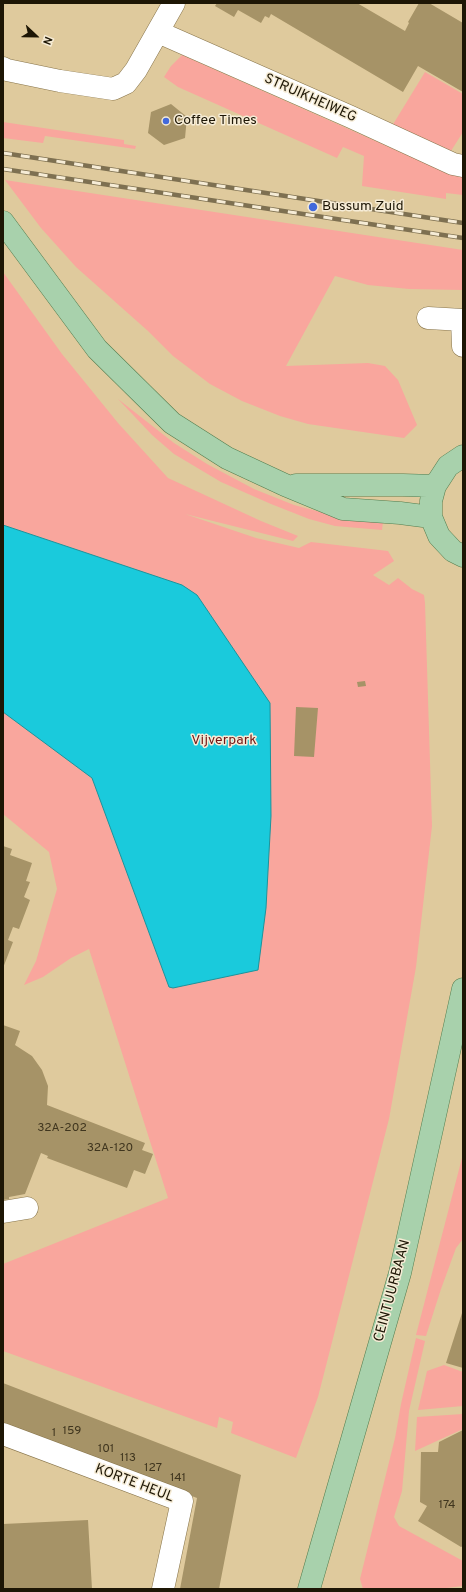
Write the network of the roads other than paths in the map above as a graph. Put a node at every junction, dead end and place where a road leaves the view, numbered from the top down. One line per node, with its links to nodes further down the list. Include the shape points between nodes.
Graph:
1 (174, 3): 2 (street)
2 (158, 32): 3 (street, via 126,83 113,89 60,81); 4 (street, STRUIKHEIWEG, via 453,164)
3 (3, 68)
4 (463, 166)
5 (3, 222): 10 (main road, via 97,349 172,423 227,458)
6 (428, 318): 7 (street)
7 (462, 320): 8 (street)
8 (463, 346)
9 (463, 456): 11 (main road, via 448,466)
10 (285, 485): 11 (main road); 12 (main road, via 343,509)
11 (434, 486): 12 (main road)
12 (431, 517): 13 (main road, via 439,536 453,551)
13 (463, 556)
14 (463, 989): 19 (main road, CEINTUURBAAN, via 400,1273)
15 (27, 1208): 16 (street)
16 (3, 1212)
17 (3, 1434): 18 (street, KORTE HEUL, via 182,1502)
18 (163, 1589)
19 (309, 1589)

